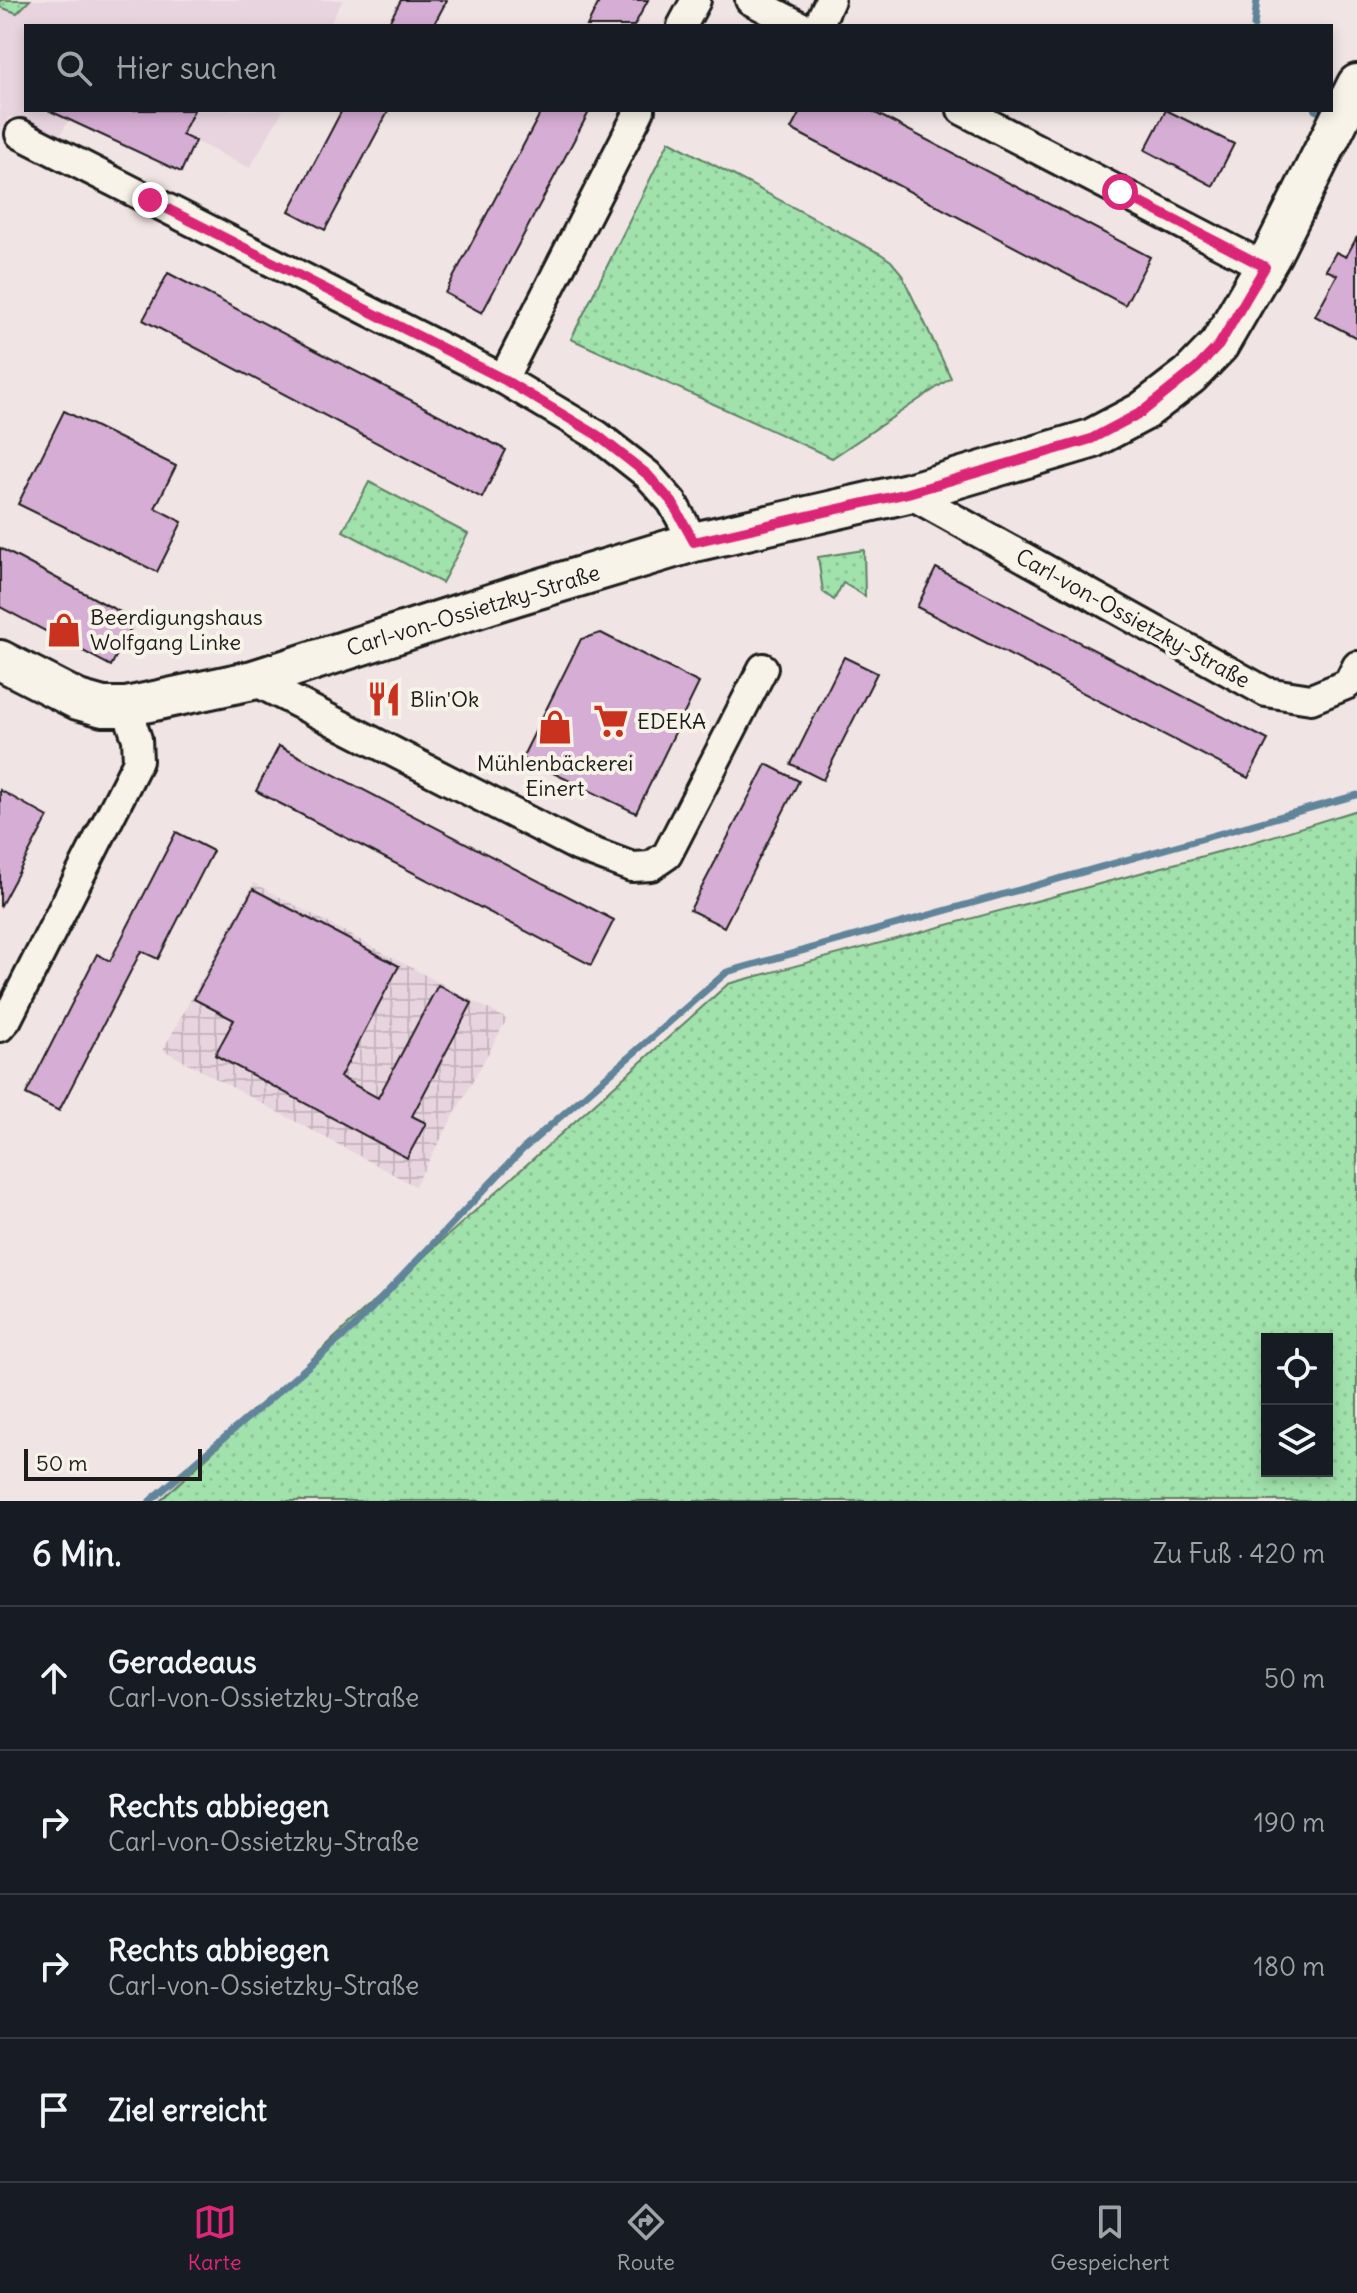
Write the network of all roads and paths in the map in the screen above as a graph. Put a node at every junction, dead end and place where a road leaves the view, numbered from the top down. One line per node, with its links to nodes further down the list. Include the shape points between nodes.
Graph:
1 (696, 0): 4 (street)
2 (750, 0): 5 (street)
3 (830, 0): 6 (street)
4 (683, 24)
5 (796, 24)
6 (819, 24)
7 (1345, 108): 11 (street, Carl-von-Ossietzky-Straße)
8 (639, 112): 12 (street)
9 (966, 112): 11 (street)
10 (20, 134): 12 (street)
11 (1265, 267): 13 (street, Carl-von-Ossietzky-Straße, via 1219,345 1142,412 1091,439)
12 (503, 379): 14 (street, via 597,435 648,475 672,502)
13 (908, 493): 14 (street, Carl-von-Ossietzky-Straße); 16 (street, Carl-von-Ossietzky-Straße, via 1266,692 1311,699 1348,684)
14 (694, 542): 18 (street, Carl-von-Ossietzky-Straße)
15 (0, 660): 19 (street, Carl-von-Ossietzky-Straße, via 78,700)
16 (1357, 666)
17 (763, 668): 18 (street, via 667,855 651,866 632,867 579,847)
18 (253, 680): 19 (street, Carl-von-Ossietzky-Straße)
19 (126, 707): 20 (street, via 138,761)
20 (0, 1027)

